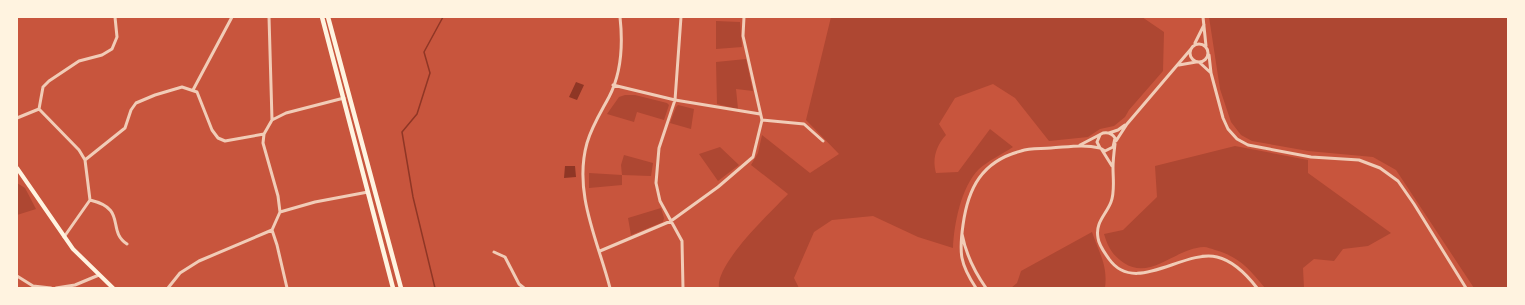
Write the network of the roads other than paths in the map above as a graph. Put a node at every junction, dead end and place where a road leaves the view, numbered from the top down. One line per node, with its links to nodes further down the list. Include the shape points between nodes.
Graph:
1 (115, 17): 22 (street, via 117,37 112,49 102,55 79,61 49,81 43,87)
2 (232, 17): 19 (street)
3 (269, 17): 25 (street)
4 (322, 17): 20 (main road)
5 (328, 17): 58 (main road)
6 (620, 17): 18 (street, via 622,47)
7 (681, 17): 21 (street)
8 (744, 17): 23 (street, via 742,36)
9 (1203, 17): 10 (street)
10 (1205, 24): 11 (street); 12 (street)
11 (1195, 44): 12 (street, via 1201,43); 13 (street)
12 (1206, 46): 14 (street)
13 (1190, 49): 15 (street, via 1191,58); 16 (street)
14 (1209, 55): 15 (street, via 1205,60); 17 (street)
15 (1198, 62): 16 (street); 17 (street)
16 (1177, 66): 27 (street)
17 (1211, 73): 65 (street, via 1223,118 1237,139 1248,145 1311,157 1359,160 1380,168 1398,181)
18 (613, 85): 21 (street); 46 (street, via 587,144 584,168 587,215)
19 (193, 90): 29 (street, via 201,99 212,130 218,138 225,141); 35 (street, via 182,87 155,94 136,103 125,128)
20 (344, 98): 25 (street, via 286,113); 38 (main road)
21 (675, 100): 23 (street); 41 (street, via 659,148 656,183 660,201)
22 (39, 109): 24 (street); 35 (street, via 79,150)
23 (760, 114): 26 (street)
24 (17, 118)
25 (272, 120): 29 (street)
26 (762, 120): 31 (street, via 804,124); 41 (street, via 753,157 718,187)
27 (1126, 124): 28 (street); 32 (street)
28 (1109, 133): 30 (street); 32 (street)
29 (264, 134): 40 (street, via 265,155 278,196)
30 (1100, 135): 33 (street); 34 (street, via 1097,142)
31 (823, 140)
32 (1115, 143): 34 (street, via 1108,150); 36 (street)
33 (1080, 145): 34 (street); 43 (street, via 1022,150 990,166 979,177 969,194)
34 (1101, 149): 36 (street)
35 (85, 160): 39 (street)
36 (1113, 167): 64 (street, via 1113,196 1100,220 1098,238 1102,250 1113,264 1127,272 1146,274 1192,257 1216,256 1235,264)
37 (18, 170): 44 (main road)
38 (368, 192): 40 (street); 57 (main road)
39 (90, 200): 44 (street); 45 (street, via 108,208 114,214 119,238)
40 (280, 212): 42 (street)
41 (671, 221): 46 (street); 61 (street, via 682,241)
42 (272, 230): 55 (street, via 199,261 180,273); 56 (street)
43 (962, 232): 62 (street, via 961,258); 63 (street, via 967,255)
44 (64, 237): 48 (main road)
45 (126, 244)
46 (600, 251): 60 (street)
47 (494, 252): 59 (street, via 505,257 519,284)
48 (100, 275): 53 (street, via 75,285); 54 (main road)
49 (17, 276): 50 (street)
50 (33, 286): 51 (street); 52 (street)
51 (36, 288)
52 (51, 288)
53 (56, 288)
54 (113, 288)
55 (168, 288)
56 (287, 288)
57 (393, 288)
58 (401, 288)
59 (524, 288)
60 (610, 288)
61 (683, 288)
62 (976, 288)
63 (986, 288)
64 (1257, 288)
65 (1466, 288)

